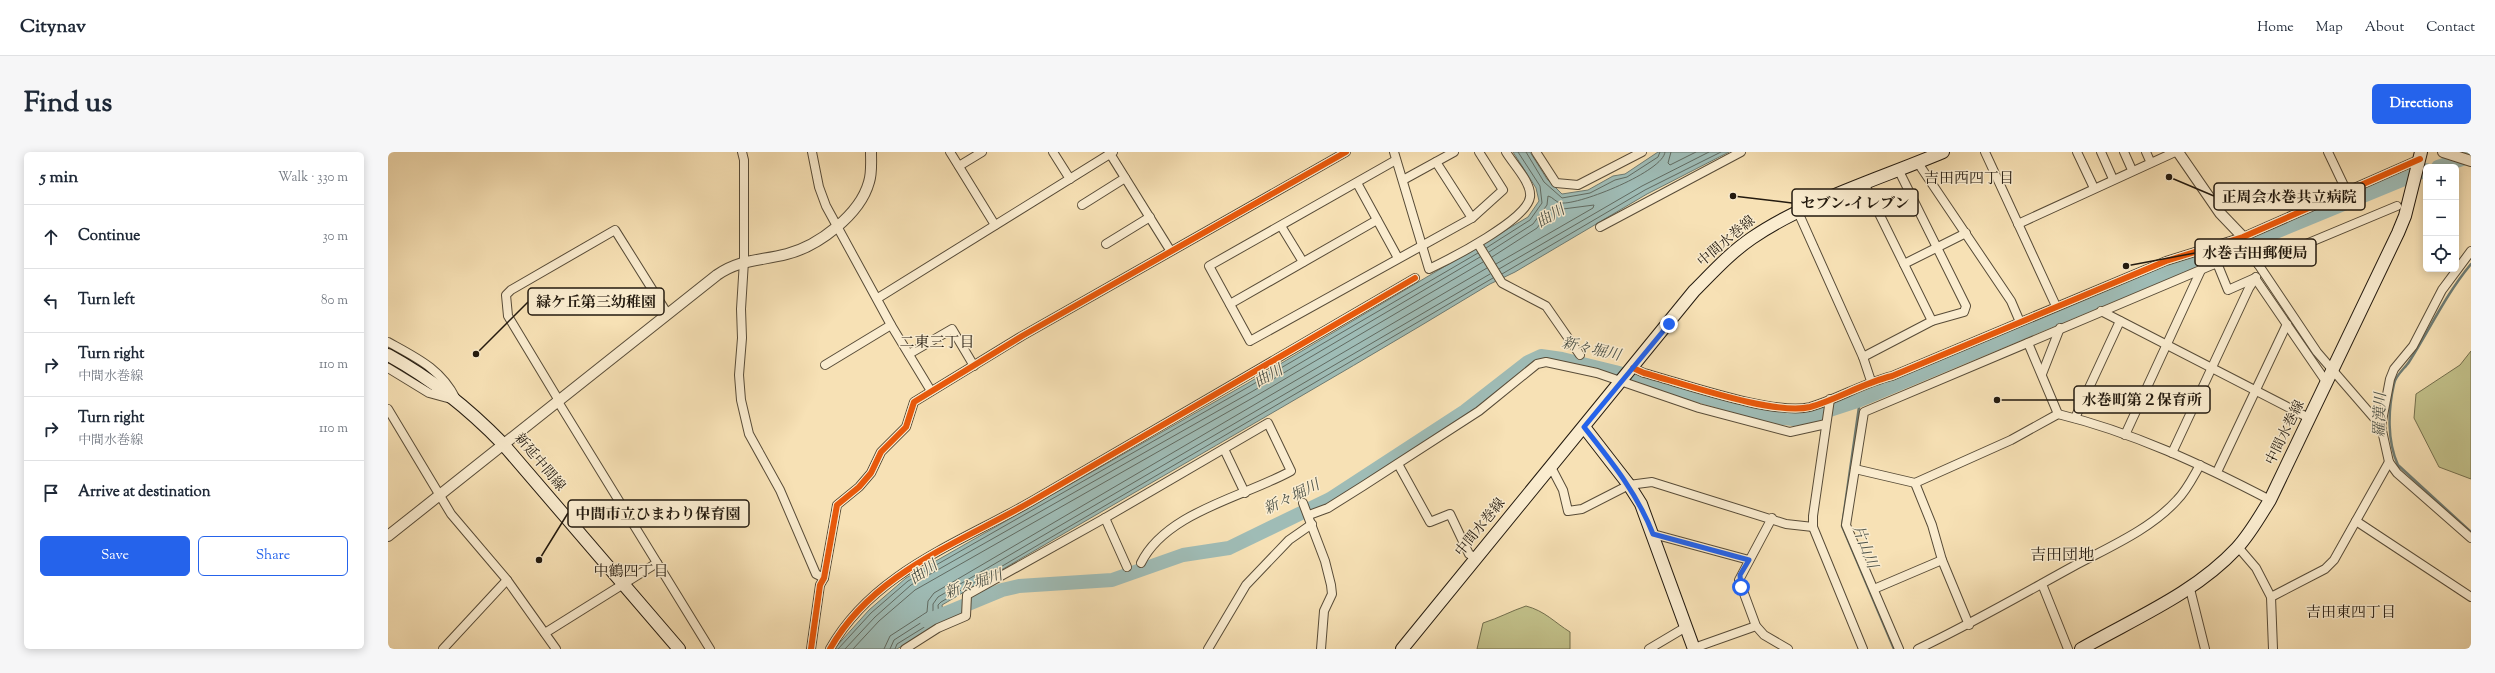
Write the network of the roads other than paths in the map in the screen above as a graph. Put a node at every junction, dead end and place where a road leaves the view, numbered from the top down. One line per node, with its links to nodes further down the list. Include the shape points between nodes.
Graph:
1 (742, 152): 63 (street)
2 (812, 152): 50 (street, via 819,187)
3 (872, 152): 50 (street, via 869,182 864,195 854,210)
4 (950, 152): 32 (street)
5 (982, 152): 32 (street)
6 (1053, 152): 36 (street)
7 (1346, 152): 60 (street)
8 (1454, 152): 30 (street)
9 (1479, 152): 47 (street, via 1503,190)
10 (1506, 152): 57 (street, via 1530,188 1530,198 1502,227)
11 (1536, 152): 25 (street, via 1556,183 1566,185 1578,184)
12 (1642, 152): 25 (street)
13 (1741, 152): 53 (street)
14 (1943, 152): 31 (main road, 中間水巻線)
15 (1985, 152): 49 (street)
16 (2077, 152): 41 (street)
17 (2101, 152): 37 (street)
18 (2124, 152): 33 (street)
19 (2146, 152): 28 (street)
20 (2176, 152): 28 (street); 55 (street, via 2220,213)
21 (2328, 152): 42 (street)
22 (2443, 152): 24 (street)
23 (1110, 153): 35 (street); 36 (street)
24 (2460, 154): 29 (street)
25 (1629, 155)
26 (1395, 156): 38 (street); 39 (street)
27 (2419, 159): 42 (street); 94 (main road, 中間水巻線, via 2410,198 2392,246)
28 (2150, 161): 33 (street)
29 (2470, 161)
30 (1436, 162): 38 (street); 47 (street)
31 (1918, 163): 34 (main road, 中間水巻線); 54 (street)
32 (959, 166): 51 (street)
33 (2132, 170): 37 (street)
34 (1899, 171): 40 (main road, 中間水巻線); 59 (street)
35 (1125, 178): 43 (street); 46 (street)
36 (1070, 179): 51 (street)
37 (2113, 179): 41 (street)
38 (1403, 180): 58 (street)
39 (1357, 184): 48 (street); 52 (street)
40 (1865, 185): 45 (main road, 中間水巻線); 65 (street)
41 (2094, 188): 49 (street)
42 (2347, 192): 55 (street)
43 (1082, 205)
44 (2398, 206): 66 (street)
45 (1798, 212): 88 (street); 92 (main road, 中間水巻線, via 1751,238 1722,262 1694,291)
46 (1150, 217): 56 (street); 60 (street)
47 (1472, 218): 58 (street)
48 (1377, 220): 62 (street); 64 (street)
49 (2018, 224): 73 (street)
50 (837, 225): 63 (street, via 807,248); 71 (street)
51 (995, 225): 71 (street)
52 (1281, 226): 64 (street); 72 (street, via 1209,266)
53 (1600, 226)
54 (1966, 233): 59 (street); 78 (street, via 2011,301)
55 (2243, 236): 66 (street); 73 (street, via 2166,261)
56 (1106, 244)
57 (1478, 244): 58 (street, via 1429,269); 86 (street, via 1502,283 1546,306)
58 (1421, 246): 62 (street)
59 (1937, 248): 65 (street); 76 (street, via 1966,306 1964,312)
60 (1170, 250): 90 (street)
61 (2471, 251): 109 (street, via 2442,290 2413,346 2394,369)
62 (1398, 258): 72 (street, via 1250,341)
63 (744, 261): 75 (street, via 726,268); 143 (street, via 739,375 746,426 756,450 780,490 816,574)
64 (1303, 262): 72 (street)
65 (1904, 264): 76 (street)
66 (2258, 264): 68 (street)
67 (2201, 270): 70 (street, via 2217,263 2228,290); 74 (street); 84 (street)
68 (2263, 272): 70 (street); 94 (street, via 2317,352)
69 (1415, 278): 160 (street, via 1032,501 914,565 874,594 850,619)
70 (2255, 278): 79 (street); 93 (street)
71 (878, 298): 80 (street)
72 (1230, 304)
73 (2056, 306): 78 (street)
74 (2101, 311): 77 (street); 81 (street)
75 (667, 313): 101 (street); 101 (street, via 615,230 511,290 506,295 508,316)
76 (1932, 321): 88 (street)
77 (2120, 321): 84 (street); 106 (street)
78 (2020, 322): 96 (street, via 1892,376)
79 (2287, 324): 98 (street); 100 (street)
80 (891, 325): 85 (street); 89 (street)
81 (2060, 328): 83 (street); 95 (street)
82 (388, 342): 103 (street, via 440,373)
83 (2028, 343): 95 (street); 119 (street, via 1864,412)
84 (2167, 345): 93 (street); 111 (street)
85 (909, 354): 90 (street, via 952,329); 99 (street)
86 (1580, 355)
87 (388, 356): 103 (main road, 新延中間線, via 421,374)
88 (1863, 357): 96 (street)
89 (825, 365)
90 (974, 366): 99 (street)
91 (388, 368): 103 (street, via 429,393)
92 (1633, 368): 97 (main road, 中間水巻線); 102 (street, via 1762,405 1789,409 1809,407)
93 (2212, 368): 100 (street); 114 (street)
94 (2333, 369): 98 (main road, 中間水巻線); 109 (street)
95 (2042, 374): 105 (street)
96 (1870, 381): 102 (street)
97 (1620, 383): 108 (street, via 1699,408 1790,432); 110 (main road, 中間水巻線); 116 (street, via 1597,373 1546,362 1537,364 1479,411)
98 (2327, 383): 107 (main road, 中間水巻線)
99 (931, 390): 143 (street, via 914,402 906,427 882,452 871,473 837,505)
100 (2256, 391): 107 (street); 120 (street)
101 (558, 399): 112 (street); 140 (street)
102 (1830, 399): 108 (street)
103 (458, 401): 112 (main road, 新延中間線)
104 (388, 409): 124 (street)
105 (2058, 414): 106 (street); 121 (street, via 2011,440)
106 (2075, 418): 111 (street)
107 (2309, 418): 125 (main road, 中間水巻線)
108 (1826, 424): 132 (street, via 1813,516)
109 (2381, 426): 115 (street)
110 (1584, 427): 118 (main road, 中間水巻線); 122 (main road)
111 (2125, 434): 114 (street)
112 (503, 444): 124 (street); 146 (main road, 新延中間線)
113 (1224, 449): 123 (street); 123 (street, via 1268,423 1291,471 1267,485); 128 (street)
114 (2172, 453): 117 (street)
115 (2389, 462): 130 (street); 135 (street, via 2397,473)
116 (1398, 464): 127 (street, via 1328,508); 137 (street, via 1430,522 1450,514 1469,554)
117 (2200, 464): 120 (street); 145 (street, via 2181,496 2158,517)
118 (1551, 467): 122 (street, via 1563,490 1568,511 1582,509); 137 (main road, 中間水巻線)
119 (1855, 469): 121 (street); 147 (street, via 1846,525)
120 (2217, 472): 125 (street)
121 (1915, 483): 139 (street, via 1932,525)
122 (1629, 485): 129 (street, via 1652,482); 133 (main road, via 1641,504)
123 (1245, 493): 141 (street, via 1194,513 1146,552)
124 (439, 496): 134 (street); 144 (street)
125 (2270, 500): 136 (main road, 中間水巻線)
126 (1303, 503): 127 (street)
127 (1309, 515): 131 (street)
128 (1105, 518): 142 (street); 161 (street, via 967,595 966,616 938,628)
129 (1772, 518): 132 (street, via 1786,524); 138 (street)
130 (2356, 521): 149 (street, via 2334,560 2325,569); 150 (street)
131 (1312, 524): 162 (street, via 1289,540 1246,585); 163 (street, via 1327,566 1332,592 1324,611)
132 (1814, 527): 168 (street)
133 (1653, 534): 138 (street); 153 (main road)
134 (388, 536)
135 (2471, 538)
136 (2238, 547): 148 (main road, 中間水巻線, via 2215,570); 149 (street, via 2256,568)
137 (1476, 558): 164 (main road, 中間水巻線)
138 (1749, 560): 152 (street, via 1739,580)
139 (1942, 560): 147 (street); 151 (street)
140 (657, 562): 146 (street); 158 (street)
141 (1141, 563)
142 (1127, 567)
143 (824, 578): 159 (street, via 820,585)
144 (507, 580): 154 (street); 155 (street)
145 (2042, 584): 151 (street); 171 (street)
146 (623, 585): 154 (street); 157 (main road, 新延中間線)
147 (1874, 589): 169 (street)
148 (2190, 589): 172 (main road, 中間水巻線); 173 (street)
149 (2271, 597): 174 (street)
150 (2471, 597)
151 (1969, 624): 170 (street)
152 (1756, 626): 166 (street); 167 (street, via 1764,635)
153 (1686, 627): 165 (street); 166 (main road)
154 (545, 633): 156 (street)
155 (443, 649)
156 (556, 649)
157 (679, 649)
158 (710, 649)
159 (811, 649)
160 (830, 649)
161 (905, 649)
162 (1208, 649)
163 (1321, 649)
164 (1402, 649)
165 (1649, 649)
166 (1694, 649)
167 (1788, 649)
168 (1863, 649)
169 (1899, 649)
170 (1918, 649)
171 (2068, 649)
172 (2081, 649)
173 (2205, 649)
174 (2273, 649)

